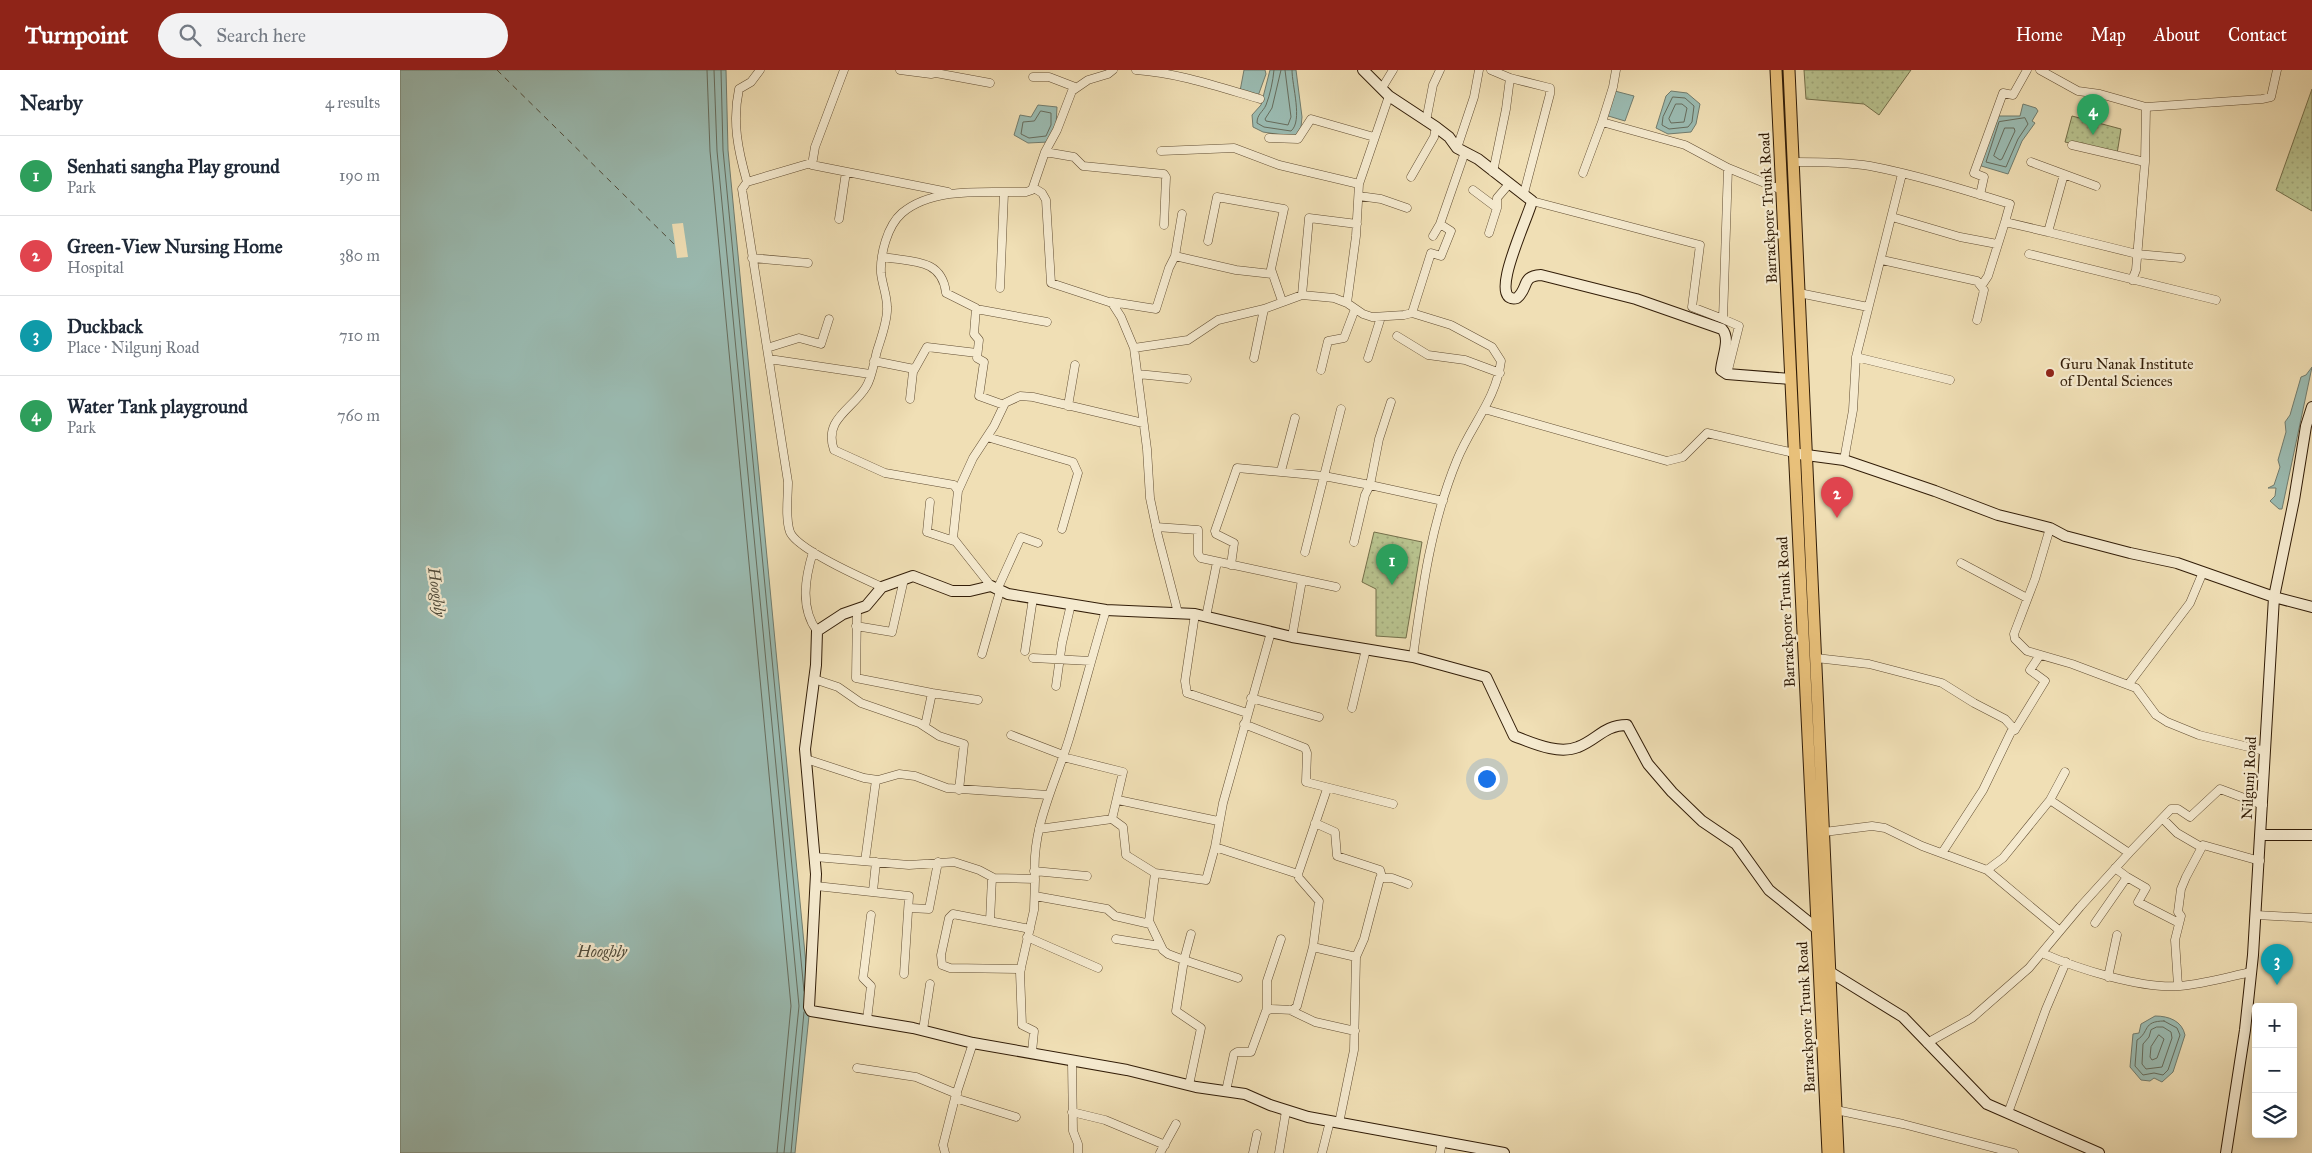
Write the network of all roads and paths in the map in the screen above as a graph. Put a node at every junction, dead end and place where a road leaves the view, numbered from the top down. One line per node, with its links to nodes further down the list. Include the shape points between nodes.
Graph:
1 (760, 70): 46 (street, via 751,82 739,89 736,114 736,142)
2 (844, 70): 38 (street)
3 (900, 70): 18 (street)
4 (1113, 70): 22 (street)
5 (1136, 70): 17 (street)
6 (1363, 70): 23 (street)
7 (1394, 70): 23 (street)
8 (1440, 70): 26 (street, via 1433,85)
9 (1478, 70): 32 (street)
10 (1491, 70): 20 (street)
11 (1616, 70): 27 (street, via 1614,88)
12 (1776, 70): 52 (main road, Barrackpore Trunk Road)
13 (1789, 70): 35 (main road, Barrackpore Trunk Road)
14 (2027, 70): 56 (street, via 2013,95 2003,94 1974,173 1984,177)
15 (2040, 70): 25 (street, via 2078,91)
16 (2277, 70): 25 (street, via 2271,97)
17 (1153, 71): 24 (street)
18 (936, 72): 21 (street)
19 (1033, 77): 22 (street, via 1048,77)
20 (1510, 78): 41 (street); 55 (street, via 1550,88)
21 (990, 83)
22 (1075, 87): 34 (street)
23 (1386, 92): 26 (street); 30 (street)
24 (1260, 99)
25 (2146, 107): 37 (street)
26 (1426, 121): 28 (street)
27 (1602, 122): 39 (street, via 1685,145); 42 (street)
28 (1436, 127): 32 (street); 45 (street, via 1434,137)
29 (1270, 138): 30 (street, via 1298,139 1311,120)
30 (1374, 138): 47 (street)
31 (2072, 145): 37 (street)
32 (1461, 150): 41 (street); 66 (street)
33 (1162, 151): 47 (street, via 1234,148 1279,165)
34 (1045, 152): 50 (street); 67 (street, via 1074,157 1083,166 1164,174)
35 (1794, 162): 43 (street, via 1870,166); 85 (main road, Barrackpore Trunk Road)
36 (2031, 162): 44 (street)
37 (2145, 162): 74 (street)
38 (811, 163): 40 (street, via 814,167); 46 (street)
39 (1728, 168): 52 (street); 97 (street)
40 (846, 172): 53 (street); 63 (street)
41 (1493, 172): 48 (street)
42 (1583, 172)
43 (1902, 174): 56 (street); 62 (street)
44 (2064, 174): 49 (street); 68 (street)
45 (1411, 177)
46 (747, 182): 77 (street, via 742,190)
47 (1359, 184): 57 (street)
48 (1510, 184): 55 (street); 60 (street, via 1497,198)
49 (2096, 186)
50 (1034, 188): 54 (street, via 1026,192); 88 (street, via 1046,200 1051,283)
51 (1473, 190): 60 (street)
52 (1782, 190): 118 (main road, Barrackpore Trunk Road)
53 (949, 192): 54 (street); 76 (street, via 902,213 890,230)
54 (1004, 193): 84 (street)
55 (1524, 193): 58 (street)
56 (1980, 195): 64 (street, via 2010,204)
57 (1359, 196): 59 (street); 65 (street)
58 (1532, 201): 97 (street, via 1700,245 1692,306); 116 (street, via 1507,270 1507,296 1517,298 1527,279 1541,275 1636,299 1711,324 1726,334 1721,370)
59 (1407, 208)
60 (1498, 208): 69 (street)
61 (1182, 214): 75 (street)
62 (1892, 217): 72 (street); 79 (street)
63 (839, 219)
64 (2005, 222): 68 (street); 72 (street)
65 (1357, 224): 86 (street, via 1310,218); 90 (street)
66 (1440, 224): 70 (street); 95 (street, via 1452,231 1441,256 1431,253)
67 (1164, 225)
68 (2048, 232): 74 (street)
69 (1489, 233)
70 (1433, 236)
71 (1208, 241): 81 (street, via 1217,197 1284,209)
72 (1997, 244): 83 (street, via 1988,276)
73 (2029, 254): 82 (street)
74 (2137, 254): 78 (street); 82 (street)
75 (1175, 256): 81 (street, via 1236,270); 88 (street, via 1157,309)
76 (883, 257): 92 (street, via 934,267 944,279 946,293); 109 (street, via 881,273 887,307)
77 (752, 258): 80 (street); 102 (street)
78 (2181, 258)
79 (1882, 260): 83 (street); 91 (street)
80 (808, 263)
81 (1272, 274): 89 (street)
82 (2132, 280): 87 (street)
83 (1982, 285): 99 (street, via 1984,290)
84 (1000, 288)
85 (1799, 293): 91 (street); 131 (main road, Barrackpore Trunk Road)
86 (1302, 294): 89 (street); 90 (street, via 1334,298)
87 (2216, 300)
88 (1110, 301): 103 (street, via 1121,317)
89 (1282, 301): 93 (street)
90 (1347, 304): 94 (street)
91 (1868, 308): 107 (street)
92 (976, 309): 100 (street); 104 (street, via 974,334 979,340)
93 (1264, 309): 103 (street, via 1218,320 1188,340); 105 (street)
94 (1355, 309): 96 (street); 112 (street, via 1346,337 1328,341)
95 (1412, 313): 96 (street); 113 (street, via 1452,325 1492,347 1501,361)
96 (1381, 317): 106 (street)
97 (1723, 319): 116 (street, via 1739,326)
98 (829, 320): 102 (street, via 822,343 799,338)
99 (1976, 320)
100 (1047, 322)
101 (1397, 336): 113 (street, via 1428,355 1465,360)
102 (767, 348): 108 (street)
103 (1134, 348): 115 (street)
104 (977, 353): 111 (street, via 928,347); 122 (street, via 977,359 984,362 979,396)
105 (1254, 358)
106 (1368, 358)
107 (1856, 358): 119 (street); 132 (street)
108 (768, 359): 114 (street); 145 (street, via 788,482 790,529 794,539)
109 (874, 361): 111 (street); 114 (street)
110 (1075, 365): 123 (street)
111 (914, 369): 120 (street)
112 (1321, 370)
113 (1500, 373): 126 (street)
114 (870, 374): 136 (street, via 868,385 838,418 833,430 834,450 885,473 954,485)
115 (1138, 374): 117 (street); 128 (street)
116 (1727, 374): 118 (street)
117 (1187, 379)
118 (1791, 379): 131 (main road, Barrackpore Trunk Road)
119 (1950, 380)
120 (910, 399)
121 (1391, 402): 135 (street, via 1379,439)
122 (1004, 405): 123 (street, via 1020,396); 130 (street)
123 (1068, 406): 128 (street)
124 (2312, 407): 129 (street, Nilgunj Road)
125 (1341, 409): 134 (street)
126 (1484, 409): 131 (street, via 1667,460 1683,457 1707,433); 138 (street, via 1457,460)
127 (1295, 418): 133 (street)
128 (1143, 423): 139 (street)
129 (2309, 436): 156 (street, Nilgunj Road)
130 (987, 438): 136 (street, via 973,458); 141 (street, via 1073,462 1078,473)
131 (1800, 454): 132 (street); 177 (main road, Barrackpore Trunk Road); 242 (main road, Barrackpore Trunk Road)
132 (1844, 460): 140 (street, via 1998,515)
133 (1281, 471): 134 (street); 149 (street, via 1236,468 1215,531 1234,543)
134 (1324, 476): 135 (street); 146 (street)
135 (1370, 485): 138 (street); 143 (street)
136 (958, 491): 142 (street)
137 (930, 502): 142 (street, via 927,532)
138 (1443, 502): 174 (street, via 1426,561)
139 (1156, 528): 147 (street, via 1198,530 1198,556); 163 (street)
140 (2050, 528): 150 (street, via 2065,536 2177,562); 158 (street)
141 (1062, 529)
142 (954, 540): 155 (street)
143 (1354, 542)
144 (1038, 543): 155 (street, via 1021,537)
145 (813, 552): 153 (street); 167 (street, via 806,577 806,610)
146 (1305, 552)
147 (1217, 562): 149 (street); 165 (street)
148 (1961, 563): 158 (street)
149 (1231, 565): 152 (street)
150 (2204, 572): 156 (street); 180 (street, via 2190,603)
151 (904, 578): 153 (street); 155 (street, via 916,576 952,591); 166 (street, via 892,632)
152 (1302, 580): 154 (street); 169 (street)
153 (882, 587): 161 (street, via 866,606)
154 (1336, 587)
155 (996, 589): 157 (street); 172 (street)
156 (2274, 597): 160 (street); 192 (street, Nilgunj Road)
157 (1033, 598): 159 (street); 171 (street)
158 (2027, 598): 173 (street, via 2014,634 2027,651)
159 (1071, 604): 162 (street); 176 (street)
160 (2312, 607)
161 (857, 610): 166 (street); 167 (street, via 843,614)
162 (1106, 610): 163 (street); 178 (street)
163 (1178, 613): 164 (street)
164 (1195, 614): 165 (street); 186 (street, via 1187,693)
165 (1206, 616): 168 (street)
166 (856, 626): 182 (street, via 857,679)
167 (818, 631): 179 (street)
168 (1271, 632): 169 (street); 183 (street)
169 (1292, 637): 170 (street)
170 (1366, 649): 174 (street); 185 (street)
171 (1024, 651)
172 (982, 654)
173 (2040, 655): 180 (street); 190 (street, via 2030,670 2045,681)
174 (1413, 657): 242 (street, via 1486,678 1514,736 1547,749 1577,748 1615,725 1627,725 1648,764 1672,792 1702,821 1736,844 1769,890)
175 (1033, 658): 176 (street)
176 (1060, 658): 178 (street); 181 (street)
177 (1816, 658): 190 (street, via 1869,664 1942,683 2005,718); 209 (main road, Barrackpore Trunk Road)
178 (1091, 661): 193 (street)
179 (814, 679): 189 (street, via 838,687 861,703); 194 (street, via 806,733)
180 (2128, 685): 192 (street, via 2136,688 2156,715 2167,722 2199,735)
181 (1056, 686)
182 (932, 694): 184 (street); 189 (street)
183 (1251, 698): 186 (street); 187 (street)
184 (978, 700)
185 (1352, 708)
186 (1246, 713): 188 (street)
187 (1319, 717)
188 (1244, 724): 197 (street, via 1305,748 1308,753 1305,781); 206 (street)
189 (925, 726): 198 (street, via 939,736 964,744)
190 (2015, 730): 214 (street, via 2011,732 1980,795)
191 (1011, 735): 193 (street)
192 (2265, 751): 203 (street, Nilgunj Road)
193 (1063, 756): 199 (street); 200 (street, via 1122,771)
194 (806, 759): 196 (street); 216 (street)
195 (2065, 772): 201 (street)
196 (876, 780): 198 (street, via 896,774 907,775); 217 (street)
197 (1327, 789): 202 (street); 207 (street)
198 (959, 790): 199 (street)
199 (1048, 795): 208 (street)
200 (1118, 800): 204 (street); 206 (street)
201 (2050, 800): 215 (street); 222 (street, via 2003,858)
202 (1393, 804)
203 (2263, 805): 205 (street, via 2220,789 2190,817 2174,808); 210 (street, Nilgunj Road)
204 (1112, 819): 208 (street); 223 (street, via 1123,827 1128,857)
205 (2163, 819): 213 (street, via 2177,833); 215 (street)
206 (1218, 821): 212 (street)
207 (1315, 823): 224 (street); 228 (street, via 1335,832 1335,852 1339,858 1380,870)
208 (1039, 829): 225 (street, via 1034,844)
209 (1824, 832): 214 (street, via 1872,826 1885,828); 257 (main road, Barrackpore Trunk Road)
210 (2261, 835): 211 (street); 218 (street, Nilgunj Road)
211 (2312, 836)
212 (1215, 847): 223 (street, via 1206,880); 224 (street)
213 (2202, 847): 218 (street); 239 (street, via 2181,889)
214 (1942, 853): 222 (street)
215 (2129, 853): 221 (street)
216 (815, 856): 217 (street); 231 (street)
217 (865, 861): 219 (street)
218 (2260, 861): 236 (street, Nilgunj Road)
219 (876, 862): 220 (street, via 909,865); 232 (street)
220 (938, 862): 227 (street, via 968,866); 234 (street, via 929,909)
221 (2116, 868): 229 (street); 243 (street)
222 (1987, 870): 243 (street)
223 (1155, 872): 240 (street, via 1148,914)
224 (1298, 874): 250 (street, via 1319,901)
225 (1034, 875): 226 (street); 227 (street); 233 (street)
226 (1087, 876)
227 (992, 877): 238 (street)
228 (1382, 877): 230 (street); 252 (street)
229 (2128, 877): 239 (street, via 2146,888 2138,902); 241 (street)
230 (1408, 884)
231 (816, 886): 232 (street); 266 (street, via 810,1009)
232 (873, 891): 234 (street, via 908,896)
233 (1035, 896): 240 (street, via 1107,909 1115,916); 244 (street)
234 (909, 908): 259 (street)
235 (871, 914): 266 (street, via 863,978 871,986)
236 (2256, 915): 237 (street); 258 (street, Nilgunj Road)
237 (2312, 918)
238 (990, 921): 244 (street); 256 (street, via 950,916 942,965 950,968)
239 (2179, 923): 263 (street, via 2175,940)
240 (1150, 924): 249 (street)
241 (2095, 924)
242 (1816, 928): 257 (main road, Barrackpore Trunk Road)
243 (2060, 931): 251 (street)
244 (1028, 933): 255 (street); 256 (street)
245 (1191, 934): 253 (street)
246 (2117, 935): 260 (street)
247 (1116, 939): 249 (street)
248 (1281, 939): 264 (street, via 1267,981)
249 (1160, 946): 253 (street, via 1168,954)
250 (1313, 947): 252 (street); 265 (street, via 1297,1006)
251 (2042, 953): 254 (street); 270 (street, via 1972,1018)
252 (1356, 957): 268 (street)
253 (1184, 960): 261 (street); 274 (street, via 1175,1009 1201,1030)
254 (2066, 962): 260 (street); 280 (street)
255 (1098, 968)
256 (1020, 969): 271 (street, via 1022,1026 1034,1031)
257 (1825, 972): 270 (street, via 1902,1017); 277 (main road, Barrackpore Trunk Road); 295 (main road, Barrackpore Trunk Road)
258 (2251, 972): 263 (street); 299 (street, Nilgunj Road)
259 (904, 974)
260 (2108, 977): 263 (street)
261 (1238, 978)
262 (930, 984): 267 (street)
263 (2178, 986)
264 (1267, 1010): 265 (street); 275 (street, via 1251,1052 1234,1054)
265 (1290, 1010): 268 (street, via 1315,1022)
266 (868, 1020): 267 (street)
267 (922, 1030): 269 (street)
268 (1355, 1031): 282 (street, via 1354,1054)
269 (974, 1043): 271 (street); 276 (street)
270 (1927, 1043): 280 (street, via 1987,1104)
271 (1032, 1052): 272 (street)
272 (1072, 1062): 274 (street, via 1127,1070); 279 (street)
273 (857, 1068): 276 (street, via 916,1077)
274 (1189, 1085): 275 (street)
275 (1226, 1091): 278 (street, via 1246,1094)
276 (956, 1096): 281 (street); 287 (street)
277 (1836, 1110): 296 (main road, Barrackpore Trunk Road); 297 (street)
278 (1286, 1111): 282 (street); 291 (street)
279 (1072, 1112): 286 (street, via 1105,1120); 288 (street)
280 (2008, 1113): 298 (street)
281 (1016, 1117)
282 (1334, 1122): 285 (street); 292 (street)
283 (1176, 1124): 286 (street)
284 (1258, 1134): 290 (street)
285 (1442, 1141): 293 (street); 294 (street)
286 (1165, 1145): 289 (street)
287 (945, 1153)
288 (1078, 1153)
289 (1160, 1153)
290 (1253, 1153)
291 (1278, 1153)
292 (1322, 1153)
293 (1440, 1153)
294 (1504, 1153)
295 (1828, 1153)
296 (1838, 1153)
297 (2014, 1153)
298 (2100, 1153)
299 (2226, 1153)

